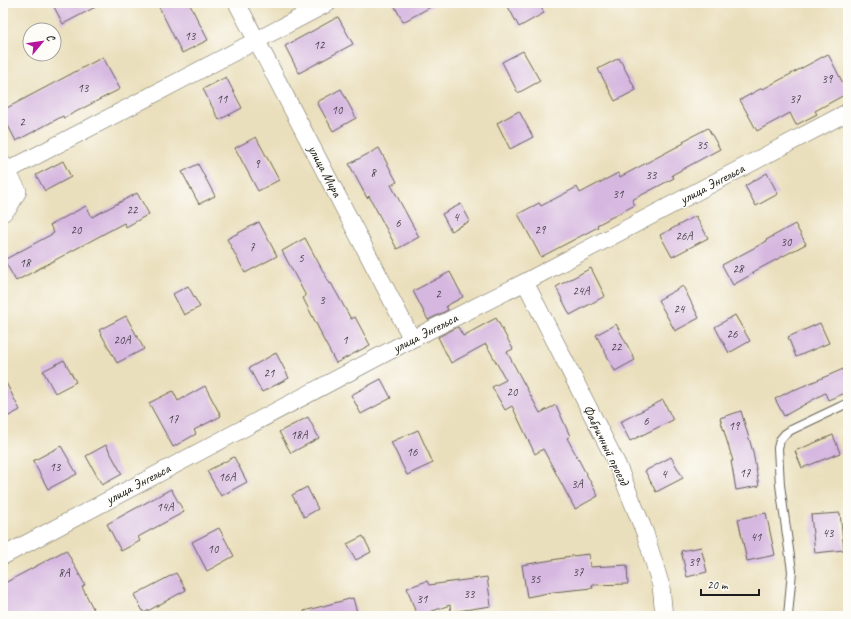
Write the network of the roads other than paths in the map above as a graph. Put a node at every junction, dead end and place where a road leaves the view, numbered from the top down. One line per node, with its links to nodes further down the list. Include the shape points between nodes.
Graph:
1 (237, 3): 3 (street, улица Мира)
2 (328, 3): 3 (street)
3 (256, 40): 5 (street); 8 (street, улица Мира)
4 (848, 112): 7 (street, улица Энгельса)
5 (5, 167): 6 (street, via 18,191)
6 (3, 213)
7 (525, 282): 8 (street, улица Энгельса); 11 (street, Фабричный проезд, via 617,464 646,533 661,586)
8 (412, 339): 10 (street, улица Энгельса)
9 (848, 402): 12 (lane, via 792,430 780,440 780,485 792,571)
10 (3, 556)
11 (664, 616)
12 (788, 616)

